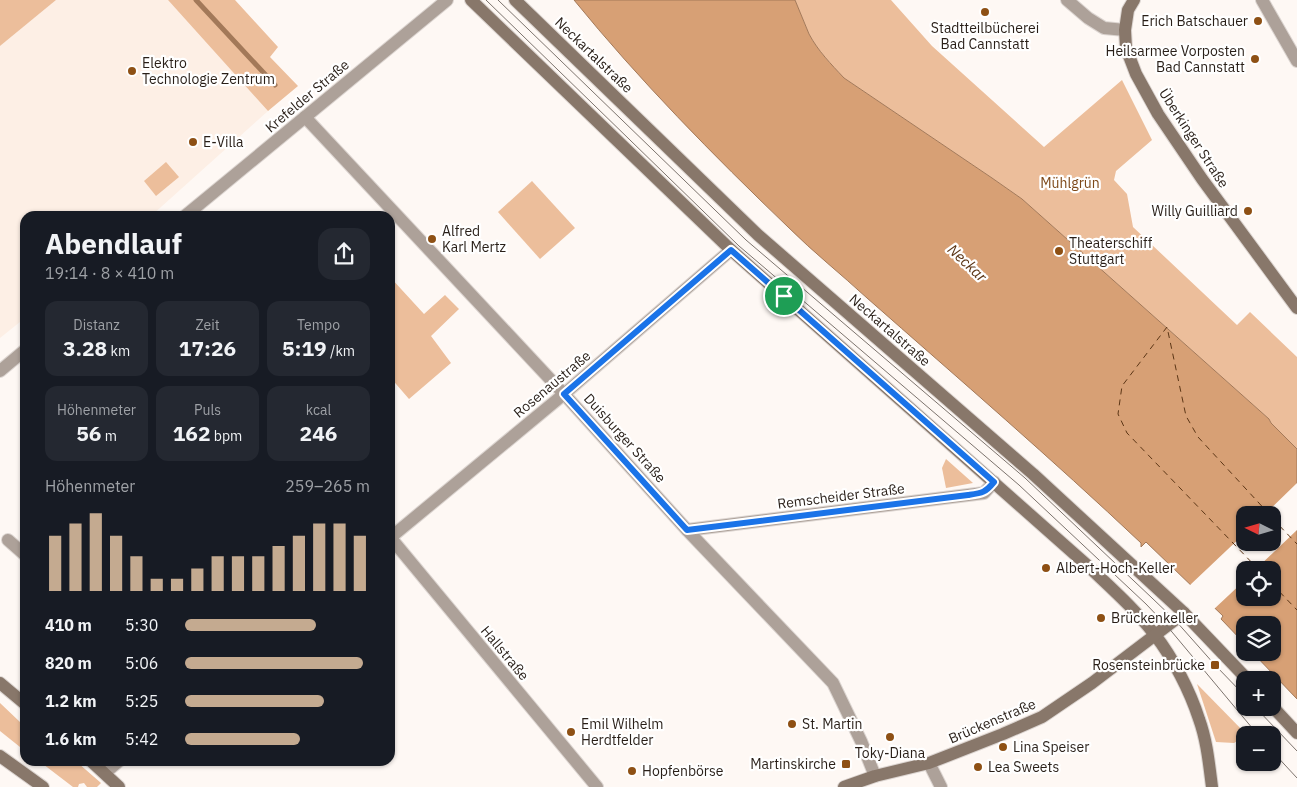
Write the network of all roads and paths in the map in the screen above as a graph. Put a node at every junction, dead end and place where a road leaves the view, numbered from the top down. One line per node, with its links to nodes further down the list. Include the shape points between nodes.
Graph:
1 (447, 0): 9 (street, Krefelder Straße)
2 (471, 0): 13 (main road)
3 (515, 0): 24 (main road, Neckartalstraße, via 758,235 1033,474)
4 (1067, 0): 7 (street, via 1104,28)
5 (1134, 0): 7 (main road, via 1128,10)
6 (1262, 0): 8 (street)
7 (1125, 30): 14 (main road, Überkinger Straße, via 1126,48 1136,74 1158,114)
8 (1297, 61)
9 (304, 117): 10 (street, Krefelder Straße); 11 (street, Duisburger Straße)
10 (191, 211)
11 (392, 211)
12 (395, 214): 17 (street, Duisburger Straße)
13 (731, 250): 17 (street, Rosenaustraße); 18 (main road)
14 (1297, 308)
15 (20, 354): 16 (street)
16 (0, 371)
17 (564, 394): 19 (street, Duisburger Straße); 20 (street, Rosenaustraße)
18 (994, 482): 19 (street, Remscheider Straße, via 984,493); 25 (main road, via 1088,566)
19 (687, 530): 36 (street, Duisburger Straße, via 832,683)
20 (395, 534)
21 (8, 540): 23 (street)
22 (395, 544): 39 (street, Hallstraße)
23 (20, 551)
24 (1179, 616): 25 (main road, Brückenstraße); 26 (main road, Neckartalstraße)
25 (1155, 635): 32 (main road, Brückenstraße, via 1042,717); 42 (main road, via 1174,663 1199,719)
26 (1238, 671)
27 (0, 682): 28 (main road)
28 (20, 700)
29 (1281, 716): 30 (main road)
30 (1297, 733)
31 (0, 756): 37 (main road)
32 (929, 763): 36 (main road, Brückenstraße); 41 (street)
33 (96, 766): 35 (main road)
34 (113, 766): 35 (street)
35 (104, 773): 38 (main road)
36 (875, 776): 40 (main road, Brückenstraße)
37 (43, 787)
38 (120, 787)
39 (597, 787)
40 (844, 787)
41 (941, 787)
42 (1212, 787)

